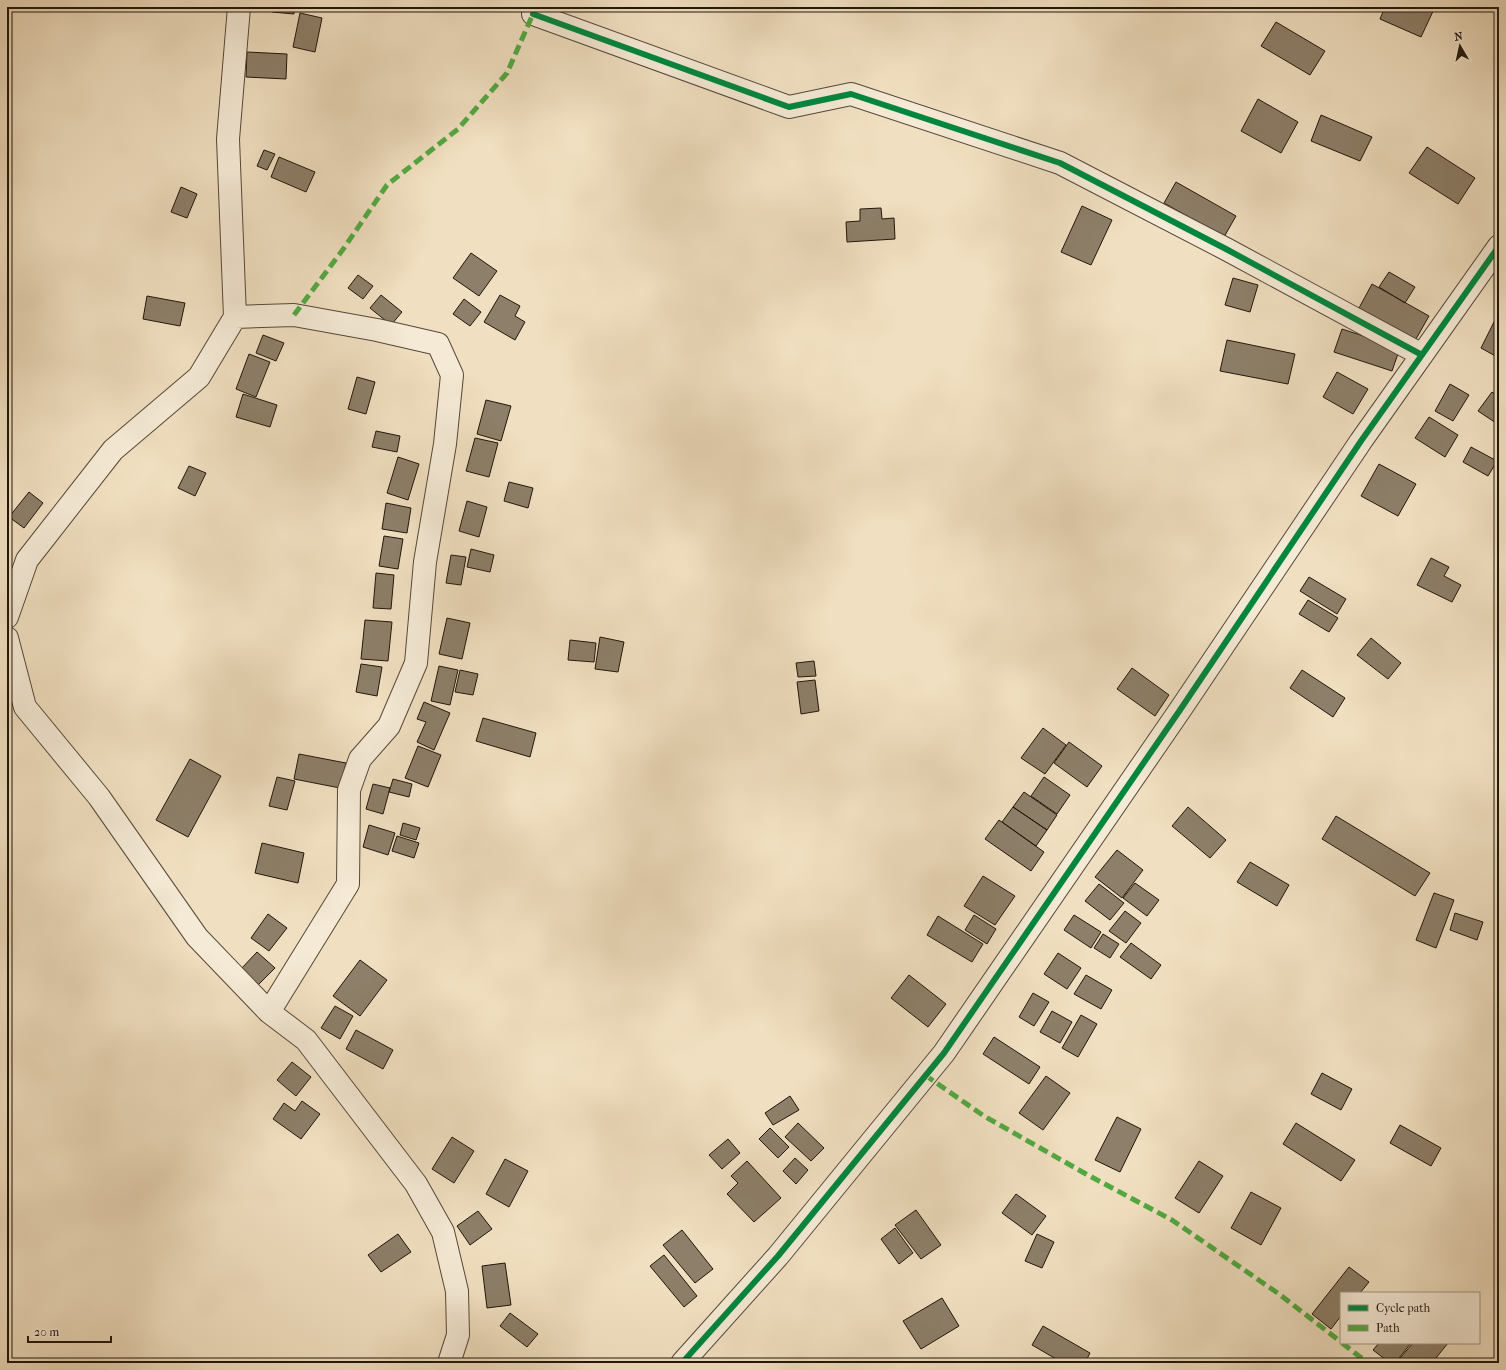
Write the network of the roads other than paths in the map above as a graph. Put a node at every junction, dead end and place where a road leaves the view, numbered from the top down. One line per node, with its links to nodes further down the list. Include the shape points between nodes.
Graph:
1 (239, 7): 4 (street, via 228,139)
2 (533, 14): 5 (street, via 789,107 851,94 1060,163)
3 (1499, 246): 5 (street)
4 (234, 317): 6 (street, via 199,377 113,450 27,560); 8 (street, via 294,315 438,344 452,375 445,444 425,562 416,663 389,726 360,759 349,790 348,884)
5 (1422, 355): 10 (street, via 944,1053 778,1256)
6 (7, 617)
7 (7, 638): 8 (street, via 25,707 99,797 198,937)
8 (269, 1012): 9 (street, via 306,1040 416,1184 443,1232 457,1291 458,1336)
9 (449, 1363)
10 (682, 1363)

